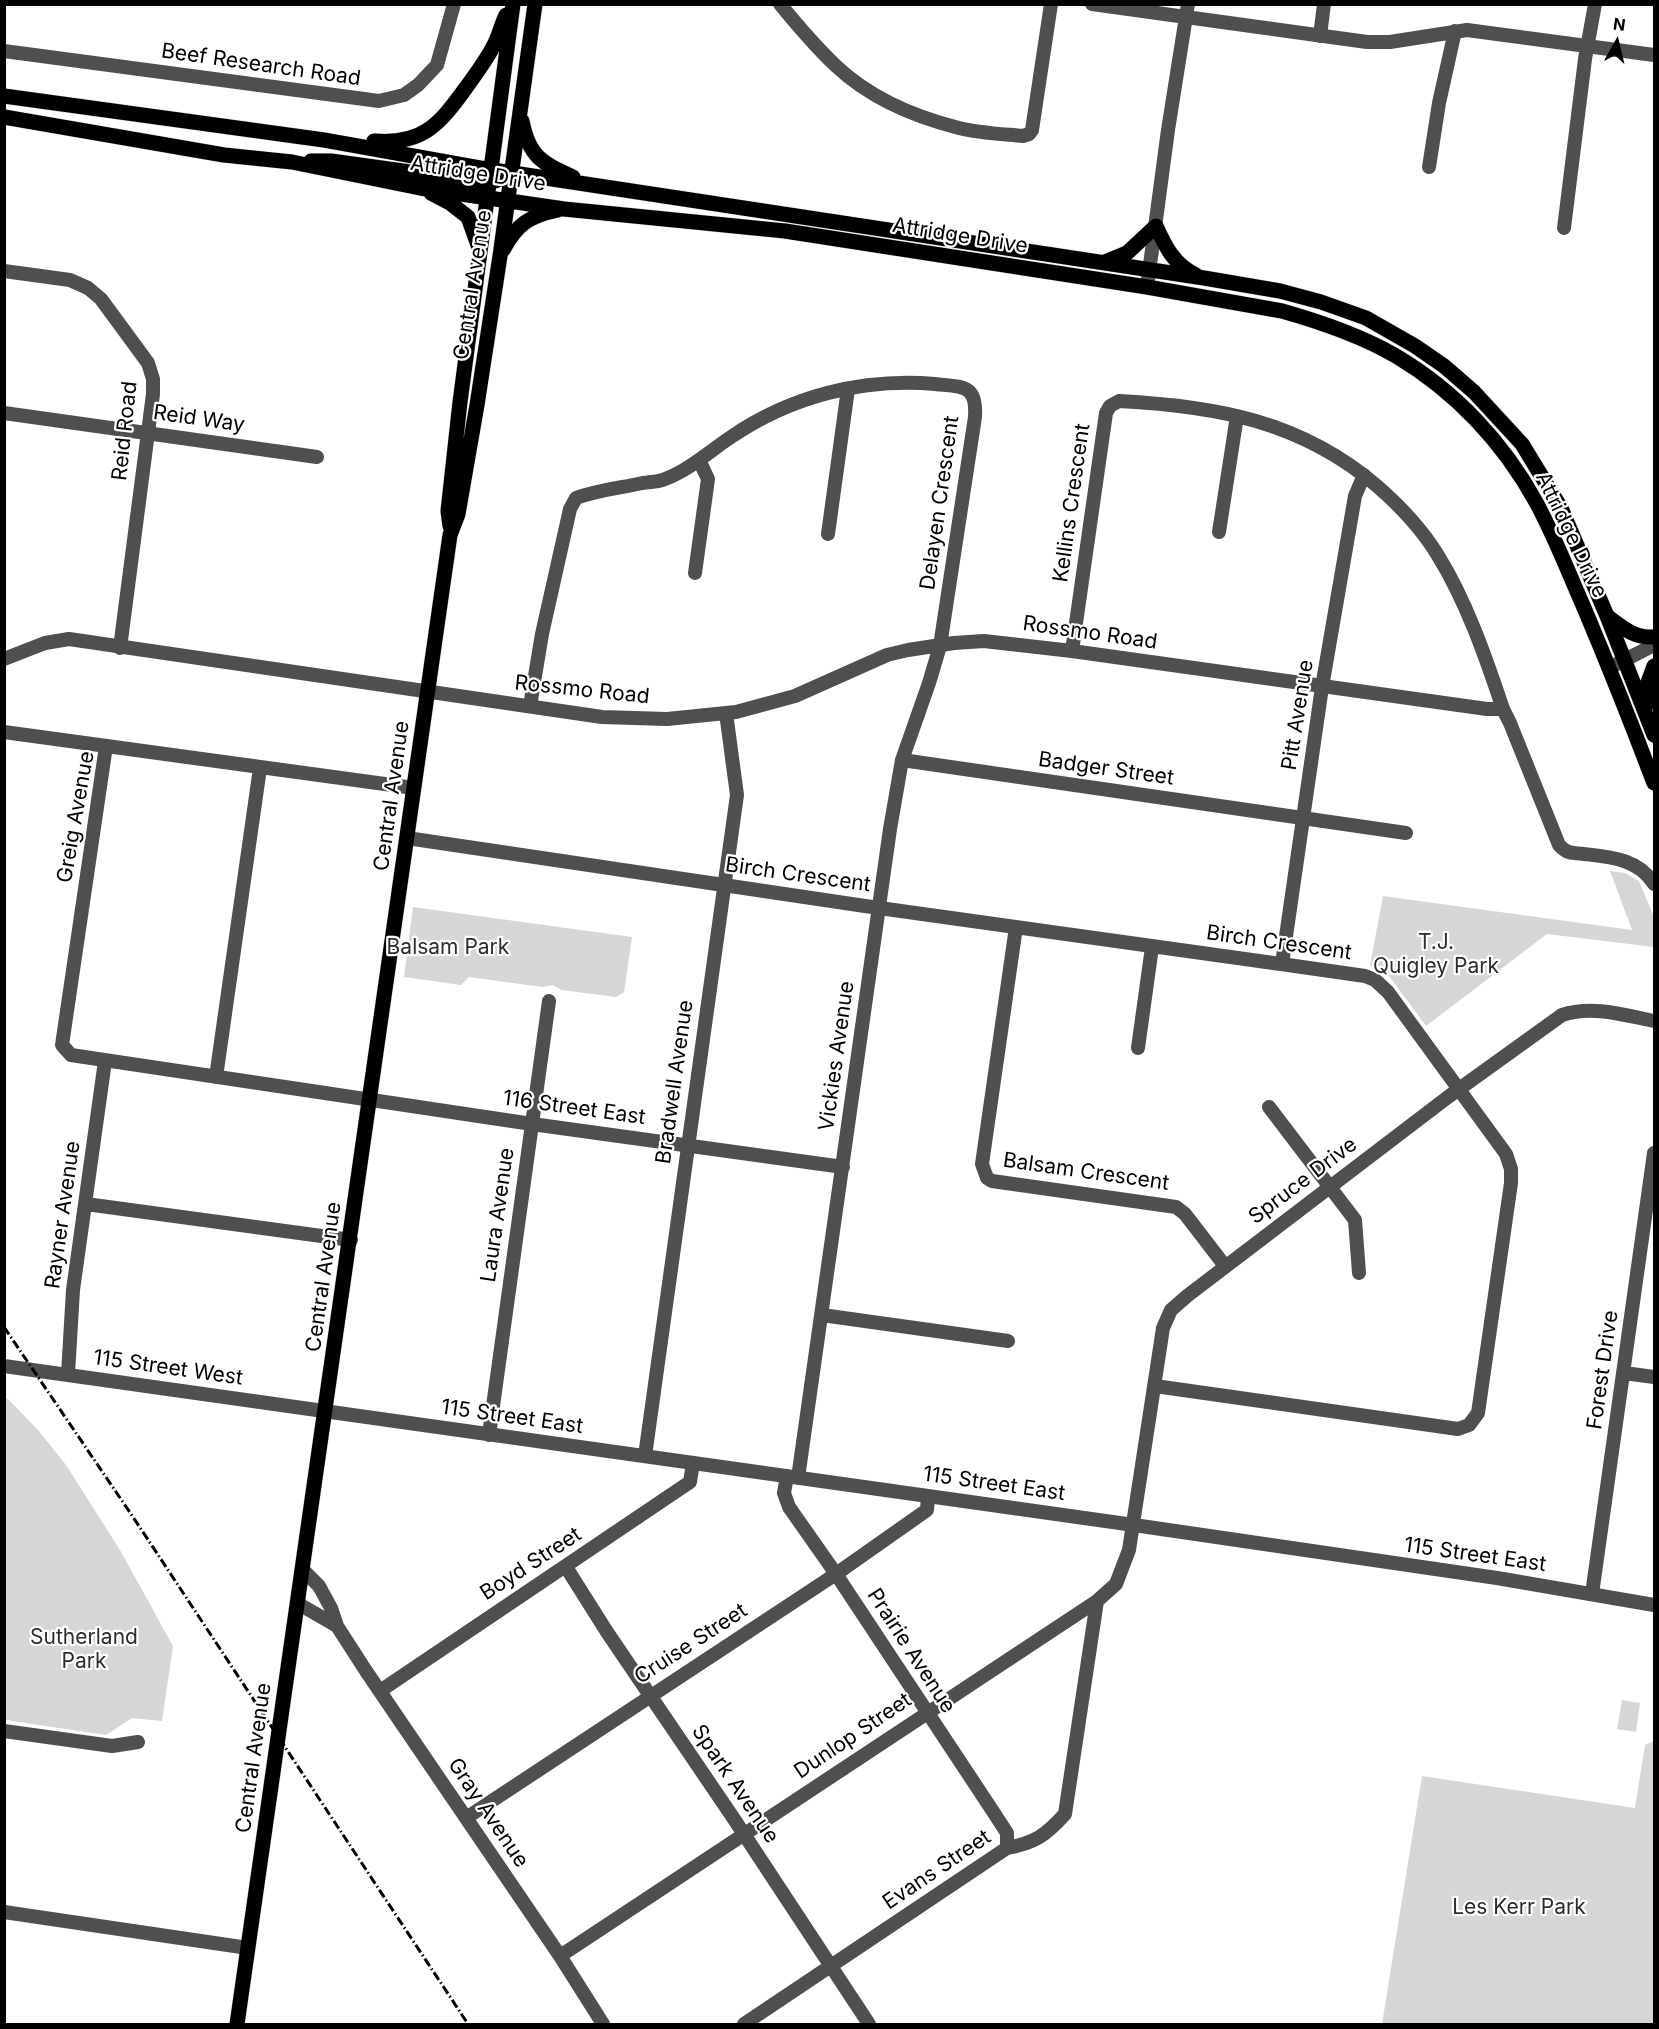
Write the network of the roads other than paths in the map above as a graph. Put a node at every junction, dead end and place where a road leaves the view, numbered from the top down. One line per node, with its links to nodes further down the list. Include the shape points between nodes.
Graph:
1 (454, 4): 13 (street, Beef Research Road, via 437,65 404,95 378,101)
2 (513, 4): 18 (main road, via 489,55 449,112 432,129 408,140); 22 (main road, Central Avenue)
3 (535, 4): 16 (main road, Central Avenue)
4 (780, 4): 5 (street, via 837,67 891,103 961,129 1023,136 1032,130)
5 (1051, 4)
6 (1092, 4): 9 (street)
7 (1324, 4): 11 (street)
8 (1595, 4): 12 (street)
9 (1187, 11): 11 (street); 27 (street)
10 (1455, 31): 11 (street, via 1390,42); 12 (street); 20 (street)
11 (1320, 36)
12 (1588, 46): 14 (street); 28 (street)
13 (4, 51)
14 (1654, 55)
15 (4, 96): 18 (main road, Attridge Drive)
16 (520, 110): 21 (main road, Central Avenue); 23 (main road, via 527,143 539,159)
17 (4, 117): 19 (main road, Attridge Drive)
18 (324, 140): 22 (main road, Attridge Drive)
19 (292, 162): 22 (main road, via 331,161); 24 (main road, Attridge Drive)
20 (1429, 167)
21 (511, 172): 22 (main road, Attridge Drive); 23 (main road, Attridge Drive); 25 (main road, Central Avenue)
22 (489, 183): 24 (main road, Attridge Drive); 25 (main road, Attridge Drive); 29 (main road, Central Avenue)
23 (594, 185): 31 (main road, Attridge Drive)
24 (420, 188): 29 (main road, via 468,217)
25 (507, 200): 26 (main road, Attridge Drive); 30 (main road, Central Avenue)
26 (564, 209): 30 (main road, via 523,223); 35 (main road, Attridge Drive, via 785,231)
27 (1156, 226): 31 (main road, via 1127,253); 33 (street); 34 (main road, via 1174,260)
28 (1564, 228)
29 (480, 253): 45 (main road, Central Avenue, via 448,511)
30 (500, 256): 45 (main road, Central Avenue, via 458,514)
31 (1103, 263): 33 (main road, Attridge Drive)
32 (4, 271): 39 (street, Reid Road, via 70,280 101,299 151,371 154,387)
33 (1150, 271): 34 (main road, Attridge Drive); 35 (street)
34 (1204, 278): 47 (main road, Attridge Drive, via 1280,291 1366,318 1444,366 1522,444 1561,508)
35 (1147, 287): 56 (main road, Attridge Drive, via 1322,322 1396,356 1448,393 1500,448 1536,502)
36 (848, 389): 41 (street, Delayen Crescent, via 816,395 773,413); 44 (street); 50 (street, Delayen Crescent, via 883,383 930,384 966,389 975,399)
37 (4, 413): 39 (street, Reid Way)
38 (1237, 416): 42 (street, Kellins Crescent, via 1297,434); 43 (street); 52 (street, Kellins Crescent, via 1132,402 1119,401 1110,406)
39 (148, 434): 40 (street, Reid Way); 51 (street, Reid Road)
40 (317, 457)
41 (699, 460): 46 (street, via 708,479); 59 (street, Delayen Crescent, via 665,479 576,498 570,508 542,634)
42 (1364, 475): 57 (street, Pitt Avenue, via 1355,496); 60 (street, Kellins Crescent, via 1396,503 1437,554 1458,591)
43 (1219, 532)
44 (828, 534)
45 (450, 535): 58 (main road, Central Avenue)
46 (695, 573)
47 (1607, 615): 48 (main road, via 1631,634); 54 (main road, Attridge Drive)
48 (1654, 637)
49 (1654, 645): 54 (street)
50 (940, 646): 52 (street, Rossmo Road, via 984,641); 62 (street, Rossmo Road, via 888,655 795,696); 66 (street, Vickies Avenue)
51 (120, 648): 53 (street, via 69,639 45,643); 58 (street)
52 (1072, 651): 57 (street, Rossmo Road)
53 (4, 659)
54 (1625, 661): 56 (street); 61 (main road, Attridge Drive)
55 (1654, 666): 61 (main road, via 1647,686)
56 (1609, 668): 68 (main road, Attridge Drive)
57 (1322, 687): 60 (street, Rossmo Road); 70 (street, Pitt Avenue)
58 (428, 692): 59 (street, Rossmo Road); 69 (main road, Central Avenue)
59 (530, 706): 62 (street, Rossmo Road, via 634,719)
60 (1503, 709): 73 (street, via 1559,845 1570,854 1628,861 1645,870)
61 (1645, 712): 64 (main road, Attridge Drive)
62 (726, 713): 74 (street, Bradwell Avenue, via 737,795)
63 (4, 732): 65 (street)
64 (1654, 735)
65 (106, 746): 67 (street, Greig Avenue); 82 (street, Greig Avenue, via 62,1045 71,1055)
66 (903, 760): 70 (street, Badger Street); 75 (street, Vickies Avenue)
67 (260, 768): 69 (street, Greig Avenue); 83 (street)
68 (1654, 783)
69 (414, 788): 72 (main road, Central Avenue)
70 (1304, 819): 71 (street, Badger Street); 78 (street, Pitt Avenue)
71 (1406, 833)
72 (407, 838): 74 (street, Birch Crescent); 85 (main road, Central Avenue)
73 (1654, 884)
74 (723, 885): 75 (street, Birch Crescent); 88 (street, Bradwell Avenue)
75 (878, 908): 76 (street, Birch Crescent); 90 (street, Vickies Avenue)
76 (1017, 927): 77 (street, Birch Crescent); 94 (street, Balsam Crescent, via 982,1164 987,1178 1176,1207)
77 (1152, 947): 78 (street, Birch Crescent); 81 (street)
78 (1282, 964): 84 (street, Birch Crescent, via 1375,980)
79 (549, 1001): 87 (street, Laura Avenue)
80 (1654, 1021): 84 (street, Spruce Drive, via 1599,1011 1562,1015)
81 (1138, 1048)
82 (105, 1061): 83 (street, 116 Street East); 92 (street, Rayner Avenue)
83 (216, 1077): 85 (street, 116 Street East)
84 (1459, 1089): 91 (street, Spruce Drive); 102 (street, Birch Crescent, via 1506,1154 1512,1176 1478,1413 1469,1425 1458,1429 1430,1426)
85 (371, 1099): 87 (street, 116 Street East); 93 (main road, Central Avenue)
86 (1269, 1107): 91 (street)
87 (532, 1124): 88 (street, 116 Street East); 104 (street, Laura Avenue)
88 (688, 1146): 90 (street, 116 Street East); 105 (street, Bradwell Avenue)
89 (1654, 1153): 99 (street, Forest Drive)
90 (843, 1167): 96 (street, Vickies Avenue)
91 (1330, 1188): 94 (street, Spruce Drive); 95 (street, via 1355,1220)
92 (86, 1204): 93 (street); 100 (street, Rayner Avenue, via 72,1290)
93 (351, 1240): 103 (main road, Central Avenue)
94 (1226, 1266): 102 (street, Spruce Drive, via 1171,1310 1164,1328)
95 (1359, 1274)
96 (822, 1315): 97 (street); 107 (street, Vickies Avenue)
97 (1008, 1341)
98 (4, 1366): 100 (street, 115 Street West)
99 (1624, 1373): 101 (street); 113 (street, Forest Drive)
100 (68, 1374): 103 (street, 115 Street West)
101 (1654, 1377)
102 (1155, 1386): 109 (street, Spruce Drive)
103 (326, 1412): 104 (street, 115 Street East); 111 (main road, Central Avenue)
104 (489, 1435): 105 (street, 115 Street East)
105 (645, 1456): 106 (street, 115 Street East)
106 (693, 1463): 107 (street, 115 Street East); 110 (street, Boyd Street, via 690,1482)
107 (792, 1477): 108 (street, 115 Street East); 112 (street, Prairie Avenue, via 784,1493 789,1508)
108 (928, 1496): 109 (street, 115 Street East); 112 (street, Cruise Street, via 927,1510)
109 (1134, 1525): 113 (street, 115 Street East); 114 (street, Dunlop Street, via 1116,1584)
110 (566, 1567): 118 (street, Boyd Street); 119 (street, Spark Avenue)
111 (302, 1569): 115 (main road, Central Avenue); 117 (street, Gray Avenue, via 319,1586)
112 (836, 1574): 119 (street, Cruise Street); 120 (street, Prairie Avenue)
113 (1592, 1594): 116 (street, 115 Street East)
114 (1097, 1601): 120 (street, Dunlop Street); 125 (street, Evans Street, via 1065,1814 1048,1833 1027,1844)
115 (297, 1603): 117 (street, Gray Avenue); 127 (main road, Central Avenue)
116 (1654, 1605)
117 (337, 1626): 118 (street, Gray Avenue)
118 (380, 1691): 123 (street, Gray Avenue)
119 (650, 1696): 123 (street, Cruise Street); 124 (street, Spark Avenue)
120 (927, 1712): 124 (street, Dunlop Street); 125 (street, Prairie Avenue, via 1006,1833)
121 (4, 1731): 122 (street, via 112,1746)
122 (138, 1742)
123 (466, 1818): 128 (street, Gray Avenue)
124 (744, 1834): 128 (street, Dunlop Street); 129 (street, Spark Avenue)
125 (1006, 1848): 129 (street, Evans Street)
126 (4, 1912): 127 (street)
127 (248, 1948): 130 (main road, Central Avenue)
128 (560, 1956): 131 (street, Gray Avenue)
129 (831, 1966): 132 (street, Evans Street); 133 (street, Spark Avenue)
130 (237, 2025)
131 (603, 2025)
132 (744, 2025)
133 (869, 2025)

